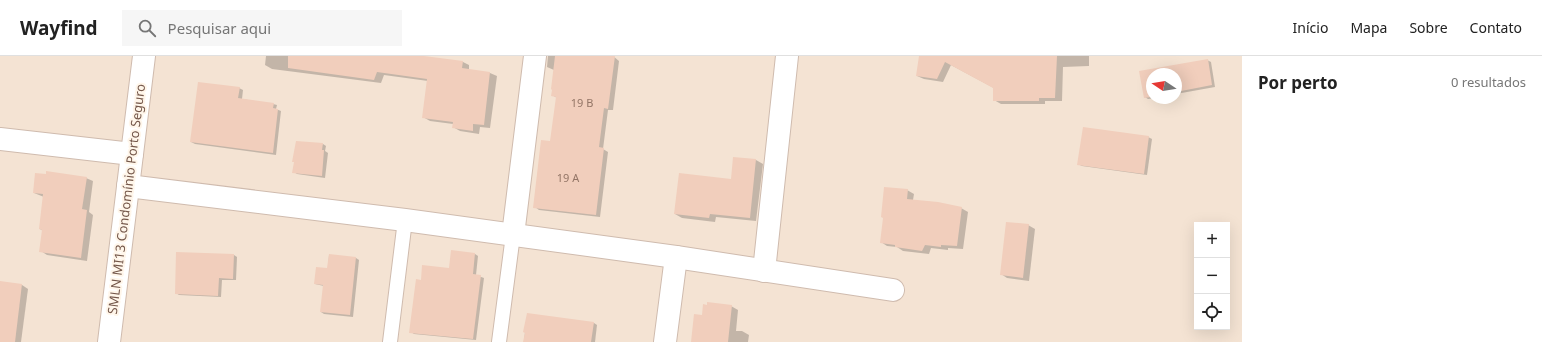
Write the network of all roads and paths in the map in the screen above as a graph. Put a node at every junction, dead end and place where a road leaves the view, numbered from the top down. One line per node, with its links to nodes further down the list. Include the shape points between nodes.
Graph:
1 (144, 56): 5 (street, SMLN MI13 Condomínio Porto Seguro)
2 (535, 56): 8 (street)
3 (787, 56): 10 (street)
4 (0, 139): 5 (street)
5 (132, 154): 6 (street, SMLN MI13 Condomínio Porto Seguro)
6 (128, 186): 7 (street); 12 (street, SMLN MI13 Condomínio Porto Seguro)
7 (405, 220): 8 (street); 13 (lane)
8 (513, 235): 9 (street); 14 (lane)
9 (676, 257): 10 (street); 15 (street)
10 (764, 271): 11 (street)
11 (893, 290)
12 (109, 342)
13 (390, 342)
14 (499, 342)
15 (665, 342)

